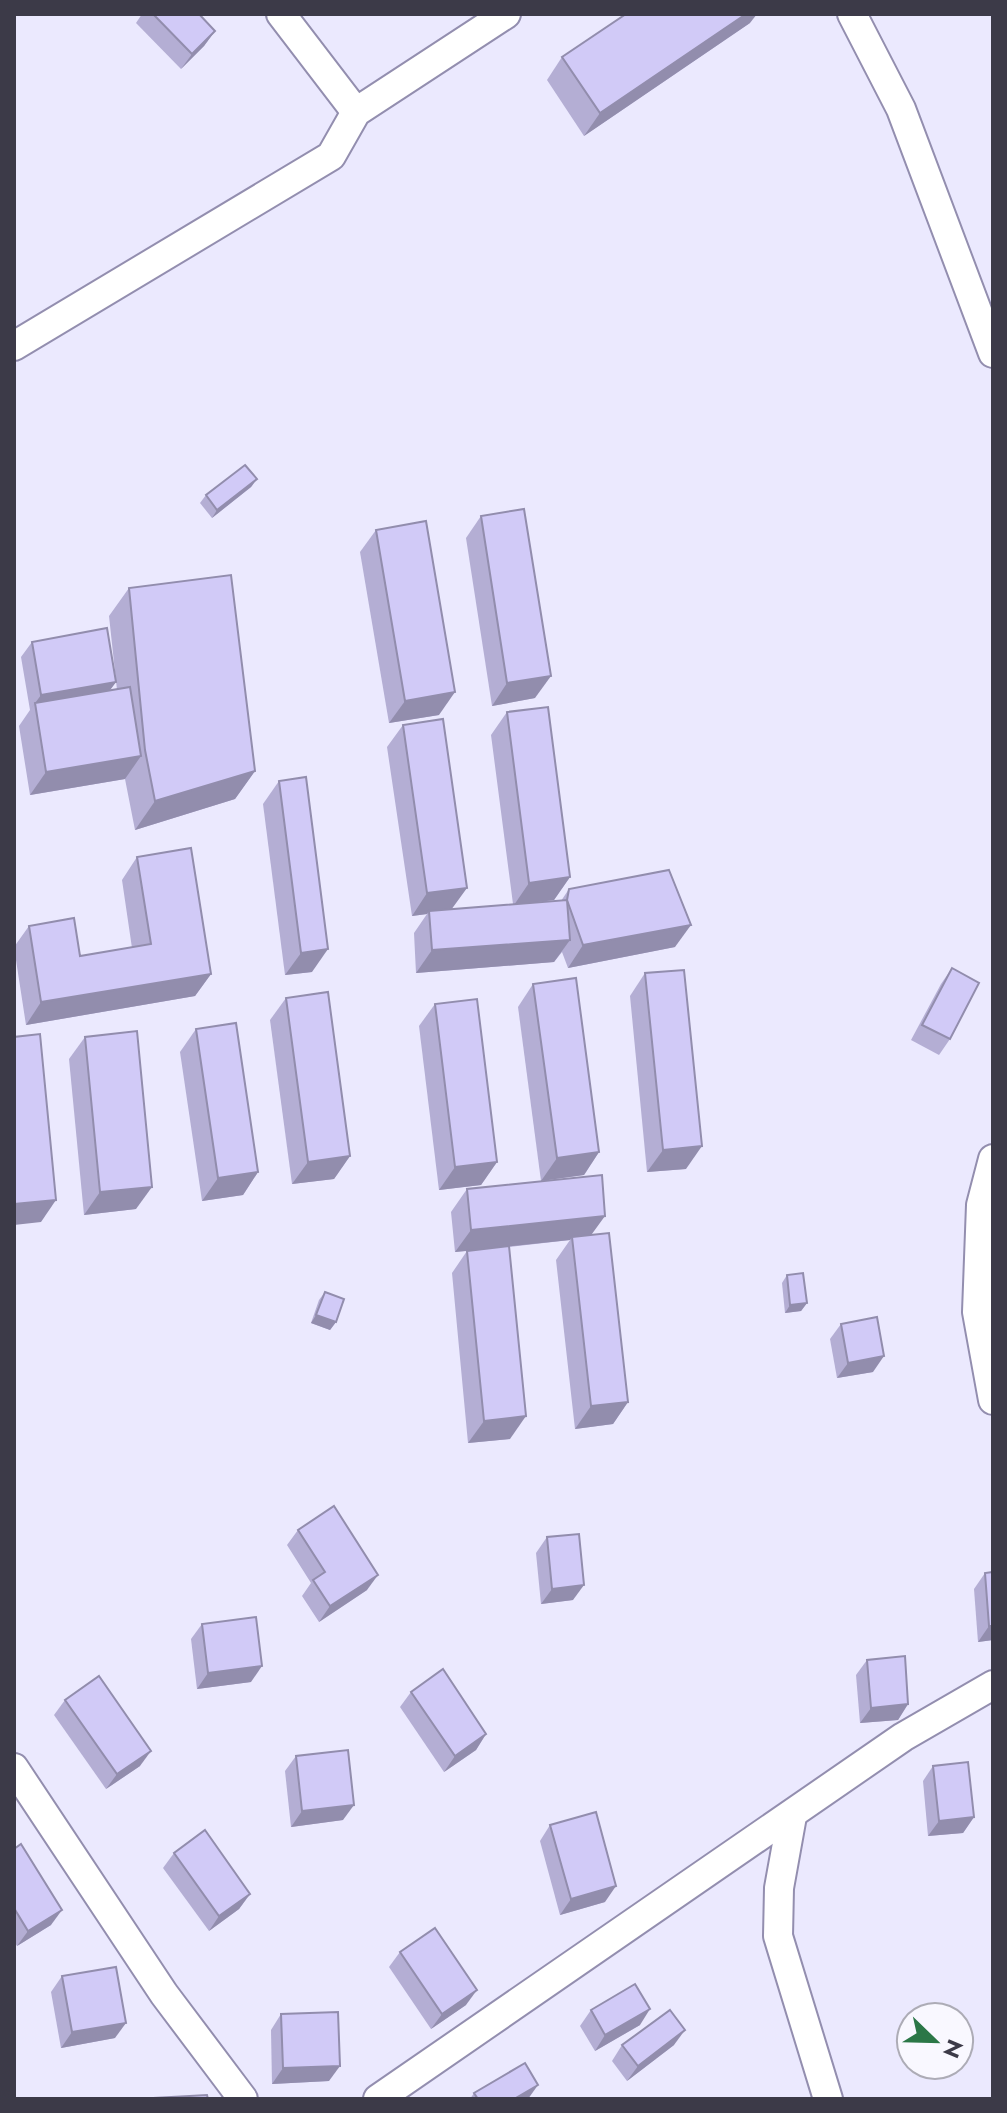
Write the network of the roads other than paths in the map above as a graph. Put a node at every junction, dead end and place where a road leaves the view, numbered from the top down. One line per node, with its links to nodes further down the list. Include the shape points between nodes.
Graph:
1 (281, 14): 4 (street)
2 (506, 14): 4 (street)
3 (852, 14): 6 (street, via 901,109)
4 (356, 112): 5 (street, via 331,156)
5 (14, 346)
6 (993, 353)
7 (993, 1159): 8 (street, via 981,1205 977,1312)
8 (993, 1400)
9 (993, 1685): 11 (street, via 903,1737)
10 (14, 1768): 12 (street, via 164,1994)
11 (792, 1816): 13 (street); 14 (street, via 779,1888 778,1936)
12 (243, 2099)
13 (378, 2099)
14 (828, 2099)

